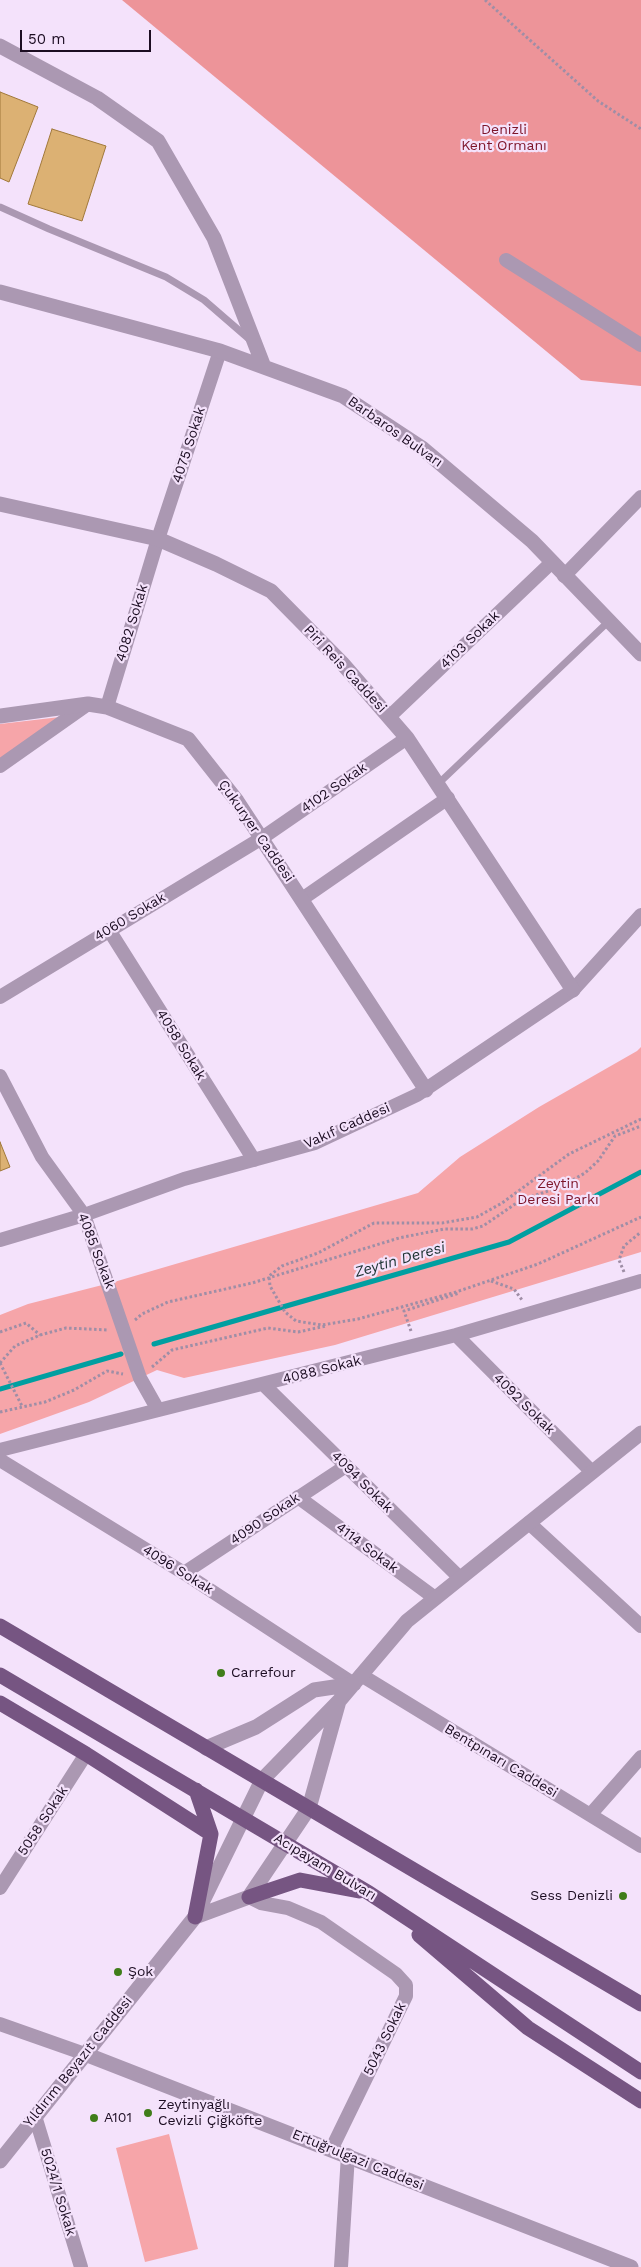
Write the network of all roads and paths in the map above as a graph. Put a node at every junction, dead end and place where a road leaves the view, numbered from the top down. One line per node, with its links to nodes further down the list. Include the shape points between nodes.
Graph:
1 (485, 0): 3 (path, via 598,101)
2 (0, 46): 7 (street, via 97,98 158,142 214,238)
3 (641, 129)
4 (0, 207): 7 (lane, via 166,277 204,300)
5 (506, 260): 8 (street)
6 (0, 292): 9 (street, Barbaros Bulvarı)
7 (255, 344): 10 (street)
8 (641, 345)
9 (220, 351): 10 (street, Barbaros Bulvarı); 13 (street, 4075 Sokak)
10 (264, 367): 14 (street, Barbaros Bulvarı, via 343,396 422,448 532,542)
11 (641, 497): 15 (street)
12 (0, 504): 13 (street, Piri Reis Caddesi)
13 (158, 539): 19 (street, 4082 Sokak); 21 (street, Piri Reis Caddesi, via 271,591)
14 (551, 563): 15 (street, Barbaros Bulvarı); 21 (street, 4103 Sokak)
15 (564, 576): 16 (street, Barbaros Bulvarı)
16 (609, 621): 17 (street, Barbaros Bulvarı); 24 (lane)
17 (641, 654)
18 (88, 704): 19 (street, Çukuryer Caddesi); 20 (street, Çukuryer Caddesi); 23 (street)
19 (107, 706): 26 (street, Çukuryer Caddesi, via 188,739)
20 (0, 716)
21 (390, 717): 22 (street, Piri Reis Caddesi)
22 (407, 738): 24 (street, Piri Reis Caddesi); 26 (street, 4102 Sokak)
23 (0, 766)
24 (438, 784): 25 (street, Piri Reis Caddesi)
25 (448, 798): 27 (street); 30 (street, Piri Reis Caddesi)
26 (262, 838): 27 (street, Çukuryer Caddesi); 29 (street, 4060 Sokak)
27 (302, 899): 33 (street, Çukuryer Caddesi)
28 (641, 915): 30 (street, Vakıf Caddesi)
29 (108, 930): 31 (street, 4060 Sokak); 37 (street, 4058 Sokak)
30 (573, 990): 33 (street, Vakıf Caddesi)
31 (0, 998)
32 (0, 1076): 34 (street, 4085 Sokak)
33 (426, 1090): 37 (street, Vakıf Caddesi, via 315,1143)
34 (4, 1091): 38 (street, 4085 Sokak, via 42,1158)
35 (641, 1119): 42 (path, via 569,1154 502,1203 477,1217 442,1223 374,1222 318,1253 282,1266)
36 (641, 1126): 42 (path, via 615,1136 586,1173 560,1187 521,1200 484,1226 472,1230 444,1229 399,1238)
37 (254, 1160): 38 (street, Vakıf Caddesi, via 184,1179)
38 (84, 1214): 41 (street, Vakıf Caddesi); 49 (street, 4085 Sokak)
39 (641, 1217): 43 (path, via 538,1264)
40 (641, 1232): 44 (path, via 624,1246 619,1260)
41 (0, 1240)
42 (269, 1278): 48 (path, via 285,1312 296,1321 322,1325); 49 (path, via 168,1302 142,1314)
43 (484, 1282): 45 (path); 46 (path, via 493,1281 514,1289)
44 (635, 1282): 46 (street, 4088 Sokak)
45 (475, 1286): 48 (path); 53 (path, via 404,1311)
46 (531, 1313): 52 (street, 4088 Sokak)
47 (370, 1316): 48 (path)
48 (358, 1319): 55 (path, via 298,1332 268,1328 172,1350)
49 (125, 1330): 51 (path, via 66,1328); 55 (street, 4085 Sokak)
50 (0, 1332): 51 (path, via 26,1323)
51 (40, 1335): 54 (path, via 14,1346)
52 (456, 1335): 53 (street, 4088 Sokak); 64 (street, 4092 Sokak)
53 (416, 1346): 56 (street, 4088 Sokak)
54 (0, 1363): 57 (path)
55 (140, 1378): 57 (path, via 107,1371 45,1402); 58 (street, 4085 Sokak)
56 (264, 1385): 58 (street, 4088 Sokak); 63 (street, 4094 Sokak)
57 (22, 1406): 59 (path)
58 (158, 1410): 61 (street, 4088 Sokak)
59 (0, 1412)
60 (641, 1433): 64 (street, Yıldırım Beyazıt Caddesi)
61 (0, 1450)
62 (0, 1460): 67 (street, 4096 Sokak)
63 (346, 1466): 65 (street, 4090 Sokak); 68 (street, 4094 Sokak)
64 (592, 1472): 66 (street, Yıldırım Beyazıt Caddesi)
65 (298, 1497): 67 (street, 4090 Sokak); 69 (street, 4114 Sokak)
66 (529, 1523): 68 (street, Yıldırım Beyazıt Caddesi); 71 (street)
67 (184, 1573): 73 (street, 4096 Sokak)
68 (460, 1578): 69 (street, Yıldırım Beyazıt Caddesi)
69 (435, 1598): 73 (street, Yıldırım Beyazıt Caddesi, via 407,1621)
70 (0, 1626): 76 (main road)
71 (641, 1626)
72 (0, 1675): 80 (main road, Acıpayam Bulvarı)
73 (357, 1679): 74 (street, Yıldırım Beyazıt Caddesi); 76 (street, via 314,1690 256,1728); 82 (street, Bentpınarı Caddesi)
74 (340, 1700): 79 (street, Yıldırım Beyazıt Caddesi); 81 (street)
75 (0, 1703): 77 (main road)
76 (206, 1748): 79 (main road)
77 (86, 1754): 84 (main road); 87 (street, 5058 Sokak)
78 (641, 1757): 82 (street)
79 (262, 1780): 81 (main road); 83 (street, Yıldırım Beyazıt Caddesi)
80 (196, 1790): 83 (main road, Acıpayam Bulvarı); 84 (main road)
81 (309, 1808): 85 (street); 91 (main road)
82 (590, 1815): 86 (street, Bentpınarı Caddesi)
83 (243, 1818): 85 (main road, Acıpayam Bulvarı); 90 (street, Yıldırım Beyazıt Caddesi)
84 (211, 1834): 90 (main road)
85 (285, 1843): 88 (main road, Acıpayam Bulvarı); 89 (street)
86 (641, 1846)
87 (0, 1888)
88 (369, 1893): 89 (main road, via 300,1880); 94 (main road, Acıpayam Bulvarı); 95 (main road, via 528,2028)
89 (249, 1897): 90 (street); 97 (street, 5043 Sokak, via 321,1922 406,1984 406,1996)
90 (195, 1917): 93 (street, Yıldırım Beyazıt Caddesi)
91 (641, 2004)
92 (0, 2024): 93 (street)
93 (85, 2054): 96 (street, Yıldırım Beyazıt Caddesi); 97 (street, Ertuğrulgazi Caddesi)
94 (641, 2072)
95 (641, 2102)
96 (35, 2116): 99 (street, Yıldırım Beyazıt Caddesi); 100 (street, 5024/1 Sokak)
97 (332, 2148): 98 (street, Ertuğrulgazi Caddesi)
98 (348, 2156): 101 (street); 102 (street, Ertuğrulgazi Caddesi)
99 (0, 2161)
100 (81, 2267)
101 (341, 2267)
102 (631, 2267)

